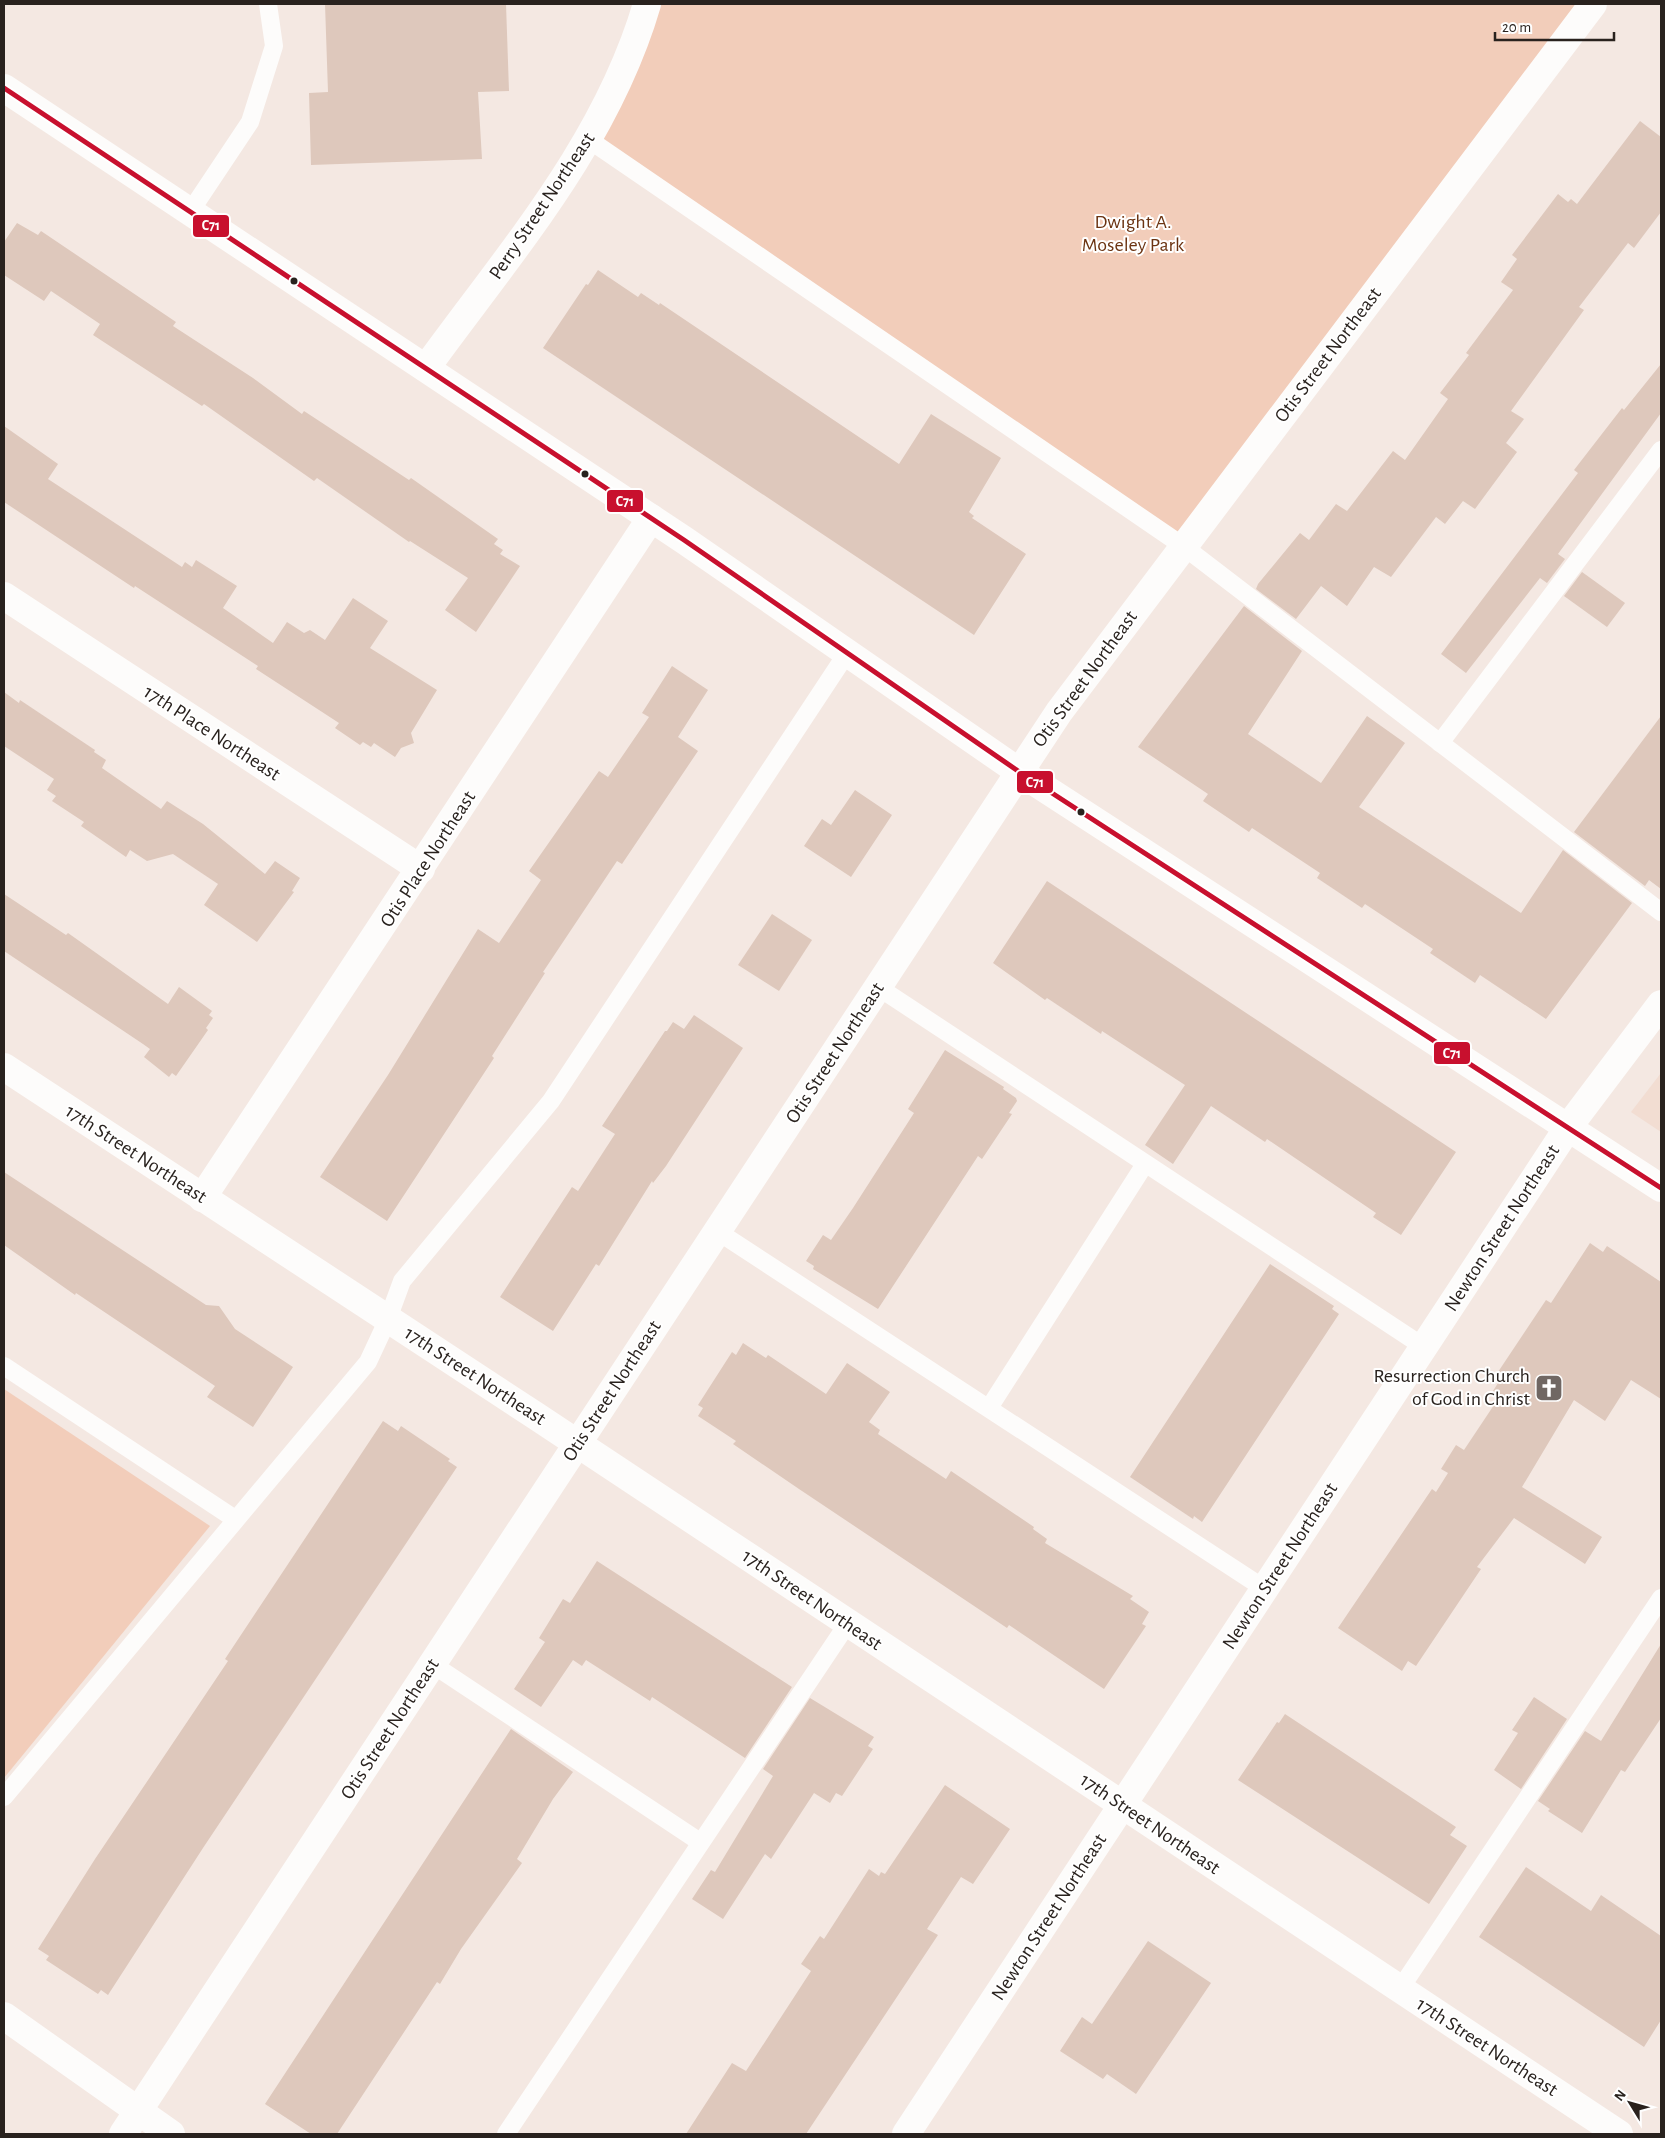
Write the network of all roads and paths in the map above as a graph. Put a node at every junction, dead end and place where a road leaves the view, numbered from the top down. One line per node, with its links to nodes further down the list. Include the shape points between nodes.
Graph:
1 (268, 4): 6 (lane, via 274,46 250,122)
2 (647, 4): 5 (street, Perry Street Northeast, via 619,79)
3 (1593, 4): 10 (street, Otis Street Northeast)
4 (4, 88): 6 (street)
5 (588, 139): 7 (street, Perry Street Northeast, via 530,230); 10 (lane)
6 (190, 212): 7 (street)
7 (426, 368): 9 (street)
8 (1661, 450): 13 (lane)
9 (651, 518): 12 (street); 15 (street, Otis Place Northeast)
10 (1183, 546): 13 (lane); 14 (street, Otis Street Northeast)
11 (4, 596): 15 (street, 17th Place Northeast)
12 (847, 653): 14 (street); 25 (lane, via 551,1101 402,1281)
13 (1440, 743): 16 (lane)
14 (1018, 771): 17 (street, Otis Street Northeast); 20 (street, via 1517,1096)
15 (421, 870): 23 (street, Otis Place Northeast)
16 (1661, 912)
17 (878, 987): 21 (lane); 24 (street, Otis Street Northeast)
18 (1661, 1004): 20 (street, Newton Street Northeast)
19 (4, 1067): 23 (street, 17th Street Northeast)
20 (1569, 1126): 22 (street); 26 (street, Newton Street Northeast)
21 (1145, 1164): 26 (lane); 28 (lane)
22 (1661, 1188)
23 (202, 1198): 25 (street, 17th Street Northeast)
24 (717, 1231): 28 (lane); 29 (street, Otis Street Northeast)
25 (388, 1319): 29 (street, 17th Street Northeast); 30 (lane, via 368,1362)
26 (1424, 1347): 31 (street, Newton Street Northeast)
27 (4, 1366): 30 (lane)
28 (989, 1408): 31 (lane)
29 (578, 1444): 33 (street, 17th Street Northeast); 34 (street, Otis Street Northeast)
30 (235, 1519): 35 (lane)
31 (1265, 1589): 36 (street, Newton Street Northeast)
32 (1661, 1598): 38 (lane)
33 (848, 1624): 36 (street, 17th Street Northeast); 37 (lane)
34 (432, 1664): 37 (lane); 40 (street, Otis Street Northeast)
35 (4, 1797)
36 (1122, 1806): 38 (street, 17th Street Northeast); 44 (street, Newton Street Northeast)
37 (700, 1842): 43 (lane)
38 (1400, 1989): 45 (street, 17th Street Northeast)
39 (4, 2016): 40 (street)
40 (138, 2111): 41 (street, Otis Street Northeast); 42 (street)
41 (123, 2134)
42 (171, 2134)
43 (506, 2134)
44 (906, 2134)
45 (1620, 2134)

